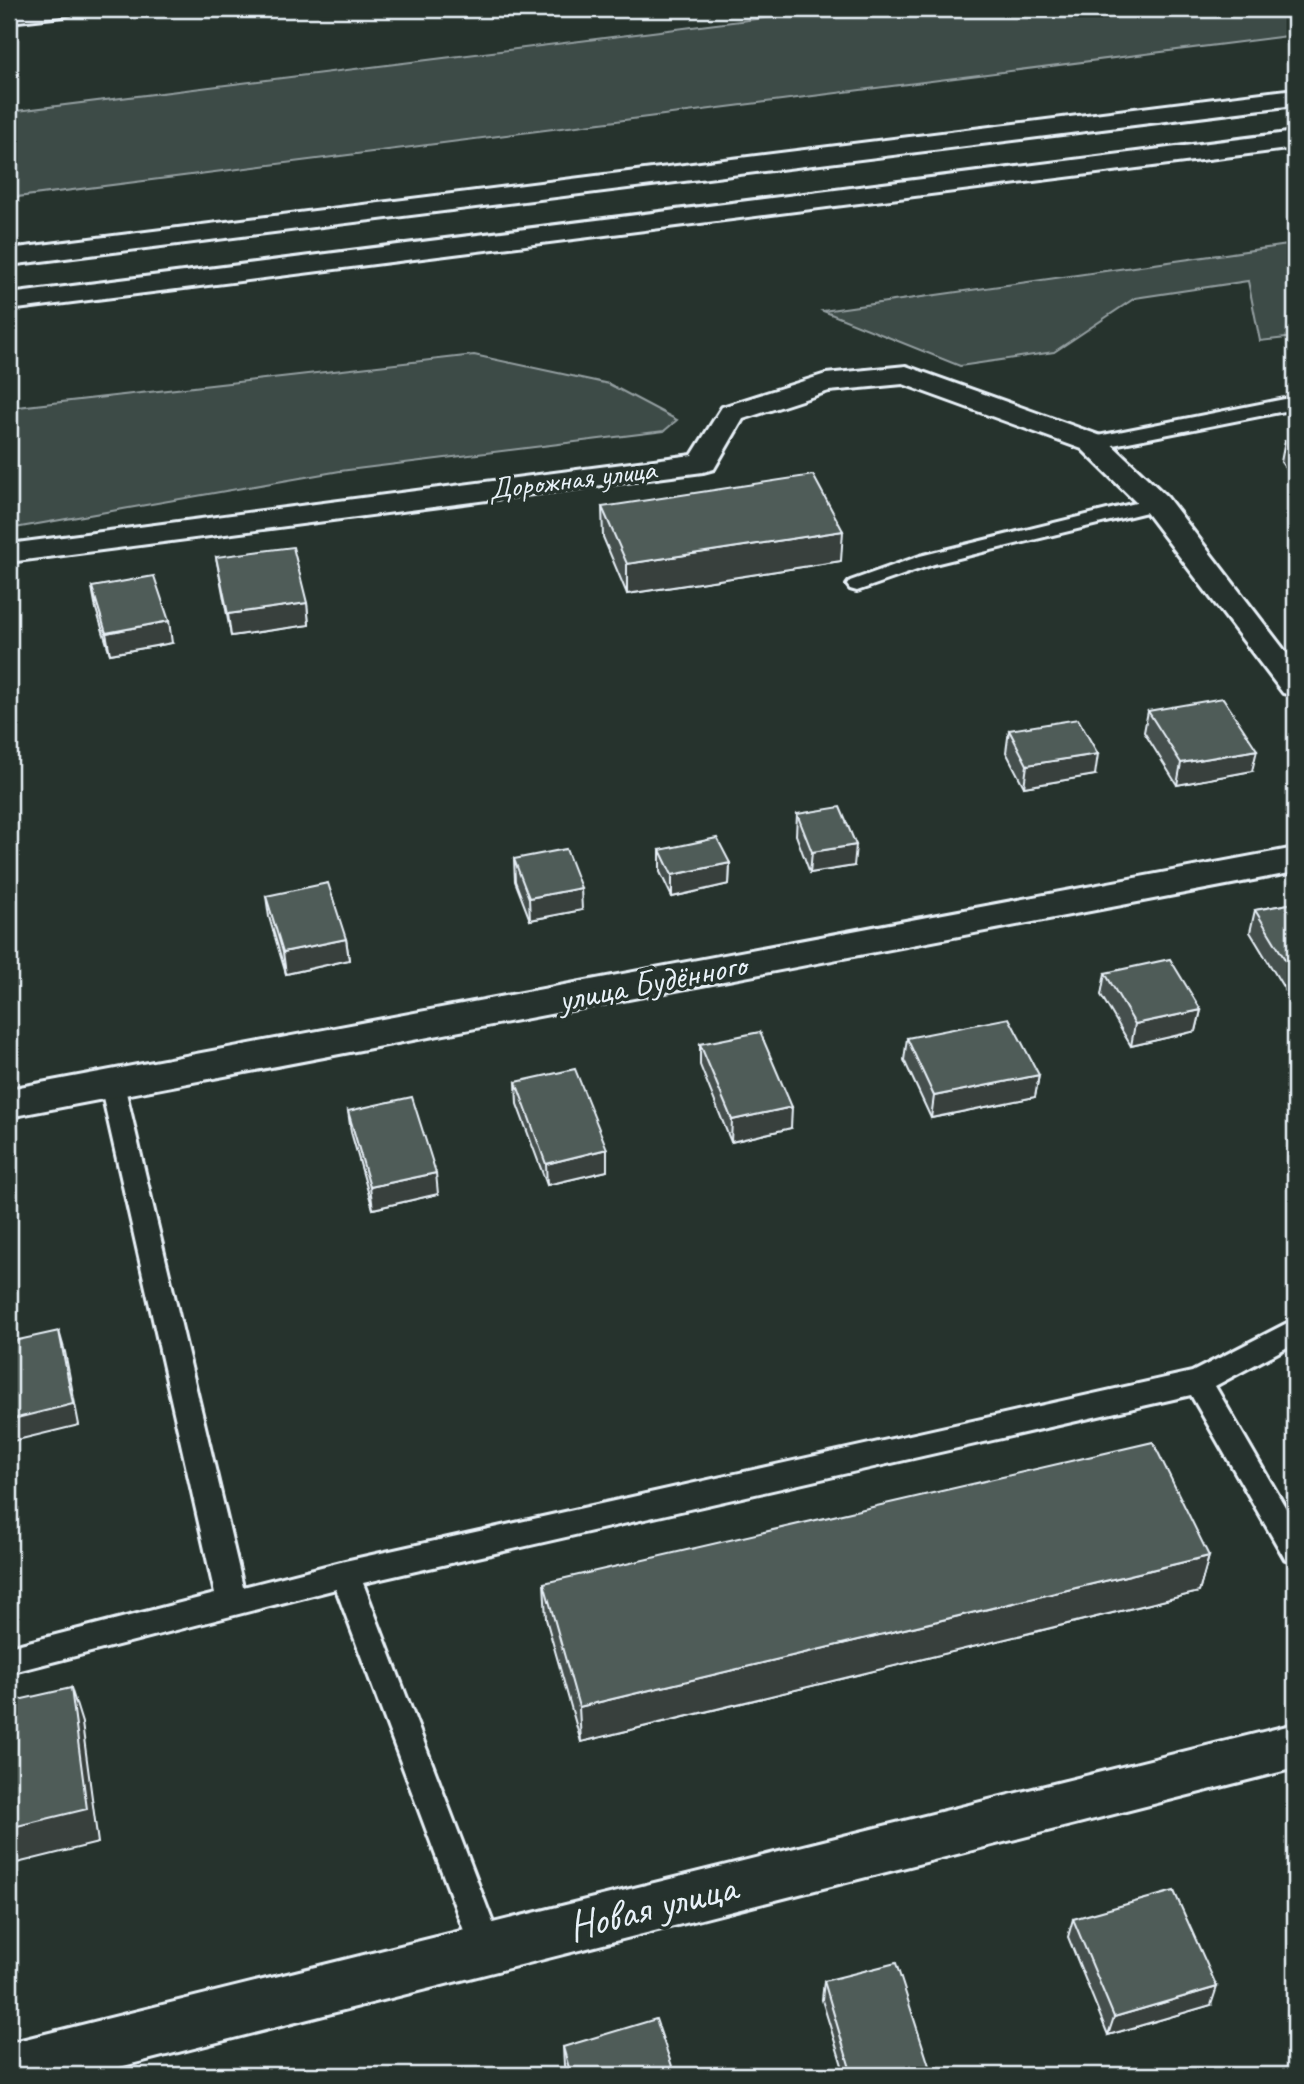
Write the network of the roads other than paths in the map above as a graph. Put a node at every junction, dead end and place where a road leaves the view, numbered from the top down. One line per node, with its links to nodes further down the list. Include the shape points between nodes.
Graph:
1 (64, 9): 2 (main road)
2 (9, 15)
3 (1295, 97): 5 (main road)
4 (1295, 140): 6 (main road)
5 (9, 257)
6 (9, 302)
7 (1295, 403): 8 (lane)
8 (1093, 443): 9 (main road); 10 (main road, Дорожная улица, via 906,375 827,383 732,413 703,463)
9 (1156, 504): 11 (lane, via 928,560); 12 (main road)
10 (9, 553)
11 (857, 585)
12 (1295, 686)
13 (1295, 860): 14 (main road, улица Будённого)
14 (112, 1084): 15 (main road, улица Будённого); 20 (lane)
15 (9, 1104)
16 (1295, 1330): 17 (lane)
17 (1198, 1382): 18 (lane); 19 (lane)
18 (1295, 1550)
19 (345, 1574): 20 (lane); 23 (lane)
20 (232, 1603): 21 (lane)
21 (9, 1660)
22 (1295, 1746): 23 (main road, Новая улица)
23 (487, 1948): 24 (main road, Новая улица)
24 (9, 2068)

